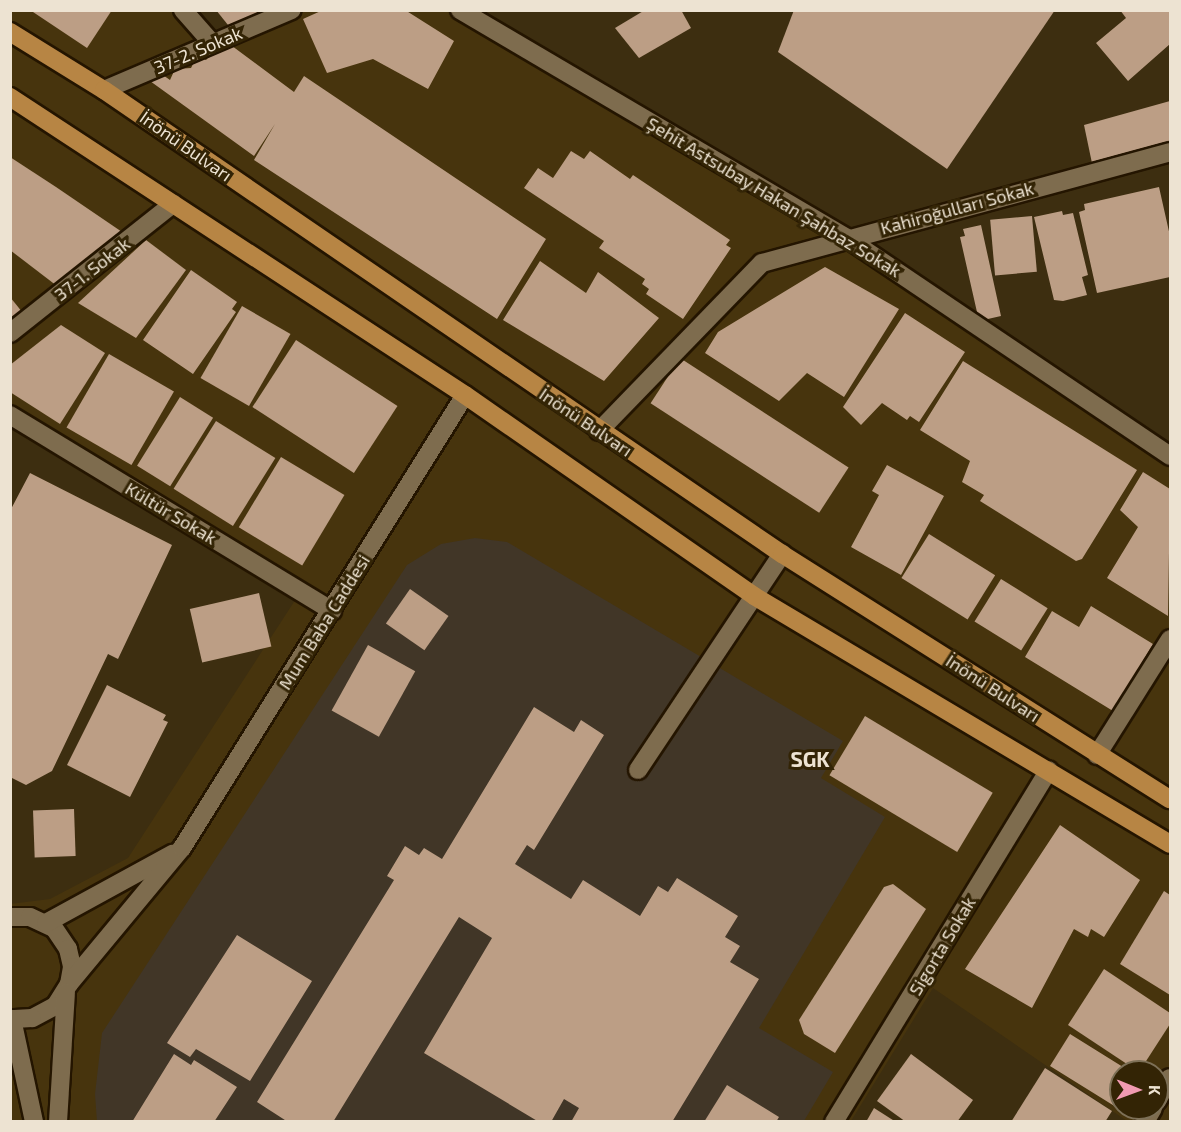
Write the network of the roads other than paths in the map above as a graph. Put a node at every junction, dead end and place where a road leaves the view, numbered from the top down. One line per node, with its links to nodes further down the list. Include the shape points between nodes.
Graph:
1 (183, 10): 5 (street)
2 (292, 10): 5 (street, 37-2. Sokak)
3 (460, 10): 10 (street, Şehit Astsubay Hakan Şahbaz Sokak)
4 (10, 32): 6 (main road, İnönü Bulvarı)
5 (212, 43): 6 (street, 37-2. Sokak)
6 (104, 90): 14 (main road, İnönü Bulvarı)
7 (10, 97): 9 (main road)
8 (1170, 152): 10 (street, Kahiroğulları Sokak)
9 (173, 204): 11 (street, 37-1. Sokak); 12 (main road)
10 (847, 238): 14 (street, Kahiroğulları Sokak, via 762,263); 15 (street, Şehit Astsubay Hakan Şahbaz Sokak)
11 (10, 333)
12 (465, 395): 17 (main road); 18 (street, Mum Baba Caddesi)
13 (10, 415): 18 (street, Kültür Sokak)
14 (599, 431): 16 (main road, İnönü Bulvarı)
15 (1170, 456)
16 (783, 555): 17 (street); 20 (main road, İnönü Bulvarı)
17 (754, 596): 21 (street); 22 (main road)
18 (332, 611): 25 (street, Mum Baba Caddesi)
19 (1170, 639): 20 (street)
20 (1097, 755): 23 (main road, İnönü Bulvarı)
21 (638, 770)
22 (1049, 770): 24 (main road); 32 (street, Sigorta Sokak)
23 (1170, 799)
24 (1170, 844)
25 (182, 848): 27 (street, Mum Baba Caddesi); 28 (street, Mum Baba Caddesi)
26 (10, 917): 27 (street)
27 (46, 923): 28 (street, via 68,949)
28 (67, 988): 29 (street, Mum Baba Caddesi, via 48,1011); 31 (street)
29 (11, 1019): 30 (street)
30 (34, 1122)
31 (58, 1122)
32 (834, 1122)

